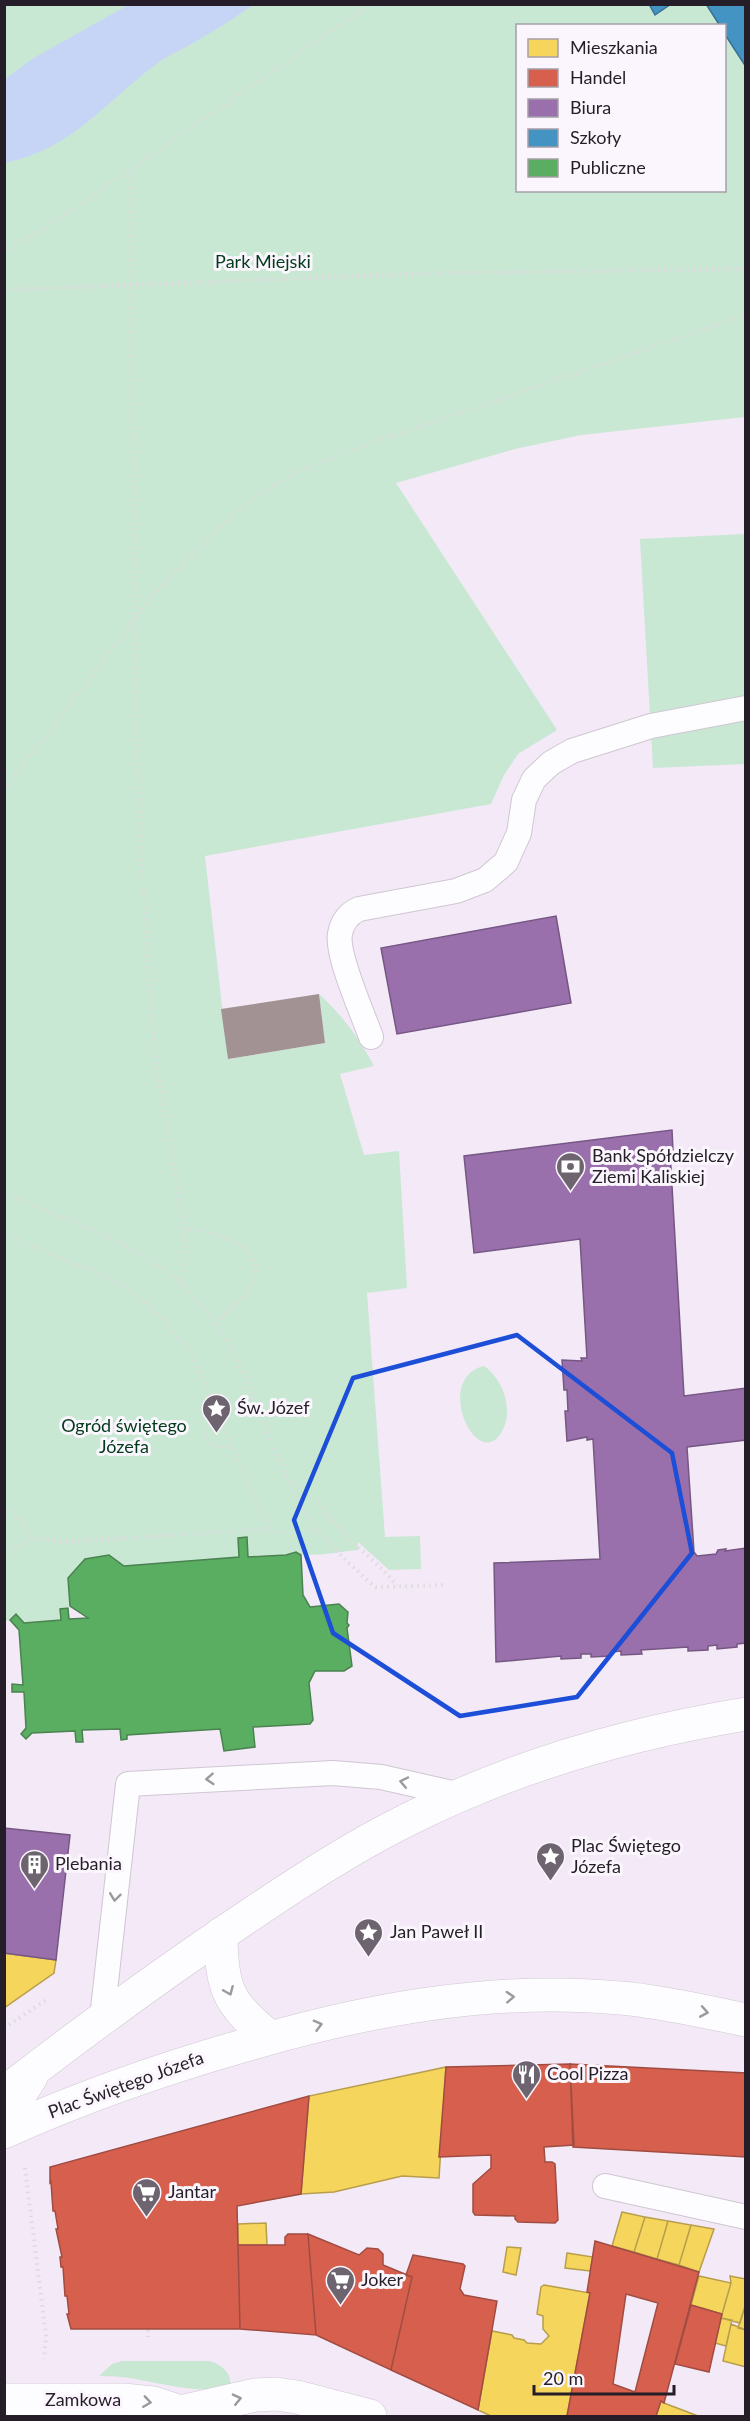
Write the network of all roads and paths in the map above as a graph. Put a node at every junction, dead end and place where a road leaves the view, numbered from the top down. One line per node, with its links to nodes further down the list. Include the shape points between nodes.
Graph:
1 (370, 4): 2 (path)
2 (131, 170): 3 (path); 5 (path)
3 (4, 252)
4 (746, 269): 5 (path, via 437,273)
5 (132, 285): 6 (path); 8 (path)
6 (4, 290)
7 (746, 315): 8 (path, via 304,468 262,492 222,525 173,572)
8 (134, 619): 10 (path); 13 (path, via 149,999)
9 (746, 708): 11 (lane, via 651,726 572,751 534,779 524,800 519,833 506,862 485,880 456,891 350,913 339,936 341,952)
10 (4, 791)
11 (371, 1037)
12 (4, 1195): 15 (path, via 116,1240)
13 (184, 1228): 15 (path, via 186,1262); 16 (path, via 235,1241 253,1261 256,1271 252,1283)
14 (4, 1235): 17 (path, via 105,1276 147,1303 187,1349)
15 (181, 1284): 16 (path)
16 (216, 1324): 19 (path, via 237,1363)
17 (219, 1416): 18 (path); 18 (path, via 207,1425 205,1439 217,1447)
18 (231, 1446): 21 (path)
19 (285, 1476): 22 (path); 26 (path, via 304,1488)
20 (4, 1508): 23 (path, via 15,1514)
21 (268, 1529): 22 (path, via 282,1533); 23 (path, via 62,1542)
22 (318, 1531): 26 (path, via 376,1587)
23 (33, 1538): 24 (path)
24 (4, 1554)
25 (447, 1585): 26 (path)
26 (398, 1587)
27 (746, 1714): 28 (street, via 577,1753)
28 (461, 1795): 29 (street, via 360,1845); 31 (lane, one-way to 31, via 381,1778 333,1773 128,1784)
29 (221, 1934): 31 (street); 34 (street, one-way to 34, via 221,1964 235,2005)
30 (46, 2000): 33 (path)
31 (102, 2018): 35 (street)
32 (746, 2020): 34 (street, Plac Świętego Józefa, one-way to 32, via 405,2007 569,1995 622,1998)
33 (4, 2028)
34 (270, 2037): 38 (street, Plac Świętego Józefa, via 102,2092)
35 (36, 2068): 36 (street); 37 (street)
36 (4, 2093)
37 (4, 2119)
38 (4, 2132)
39 (24, 2169): 43 (path)
40 (605, 2186): 41 (lane)
41 (746, 2217)
42 (148, 2330): 44 (path)
43 (46, 2336)
44 (148, 2337)
45 (4, 2400): 46 (street, Zamkowa, one-way to 46, via 123,2400 153,2403)
46 (180, 2414): 47 (street, Zamkowa, one-way to 47, via 255,2395 276,2394)
47 (370, 2416)

